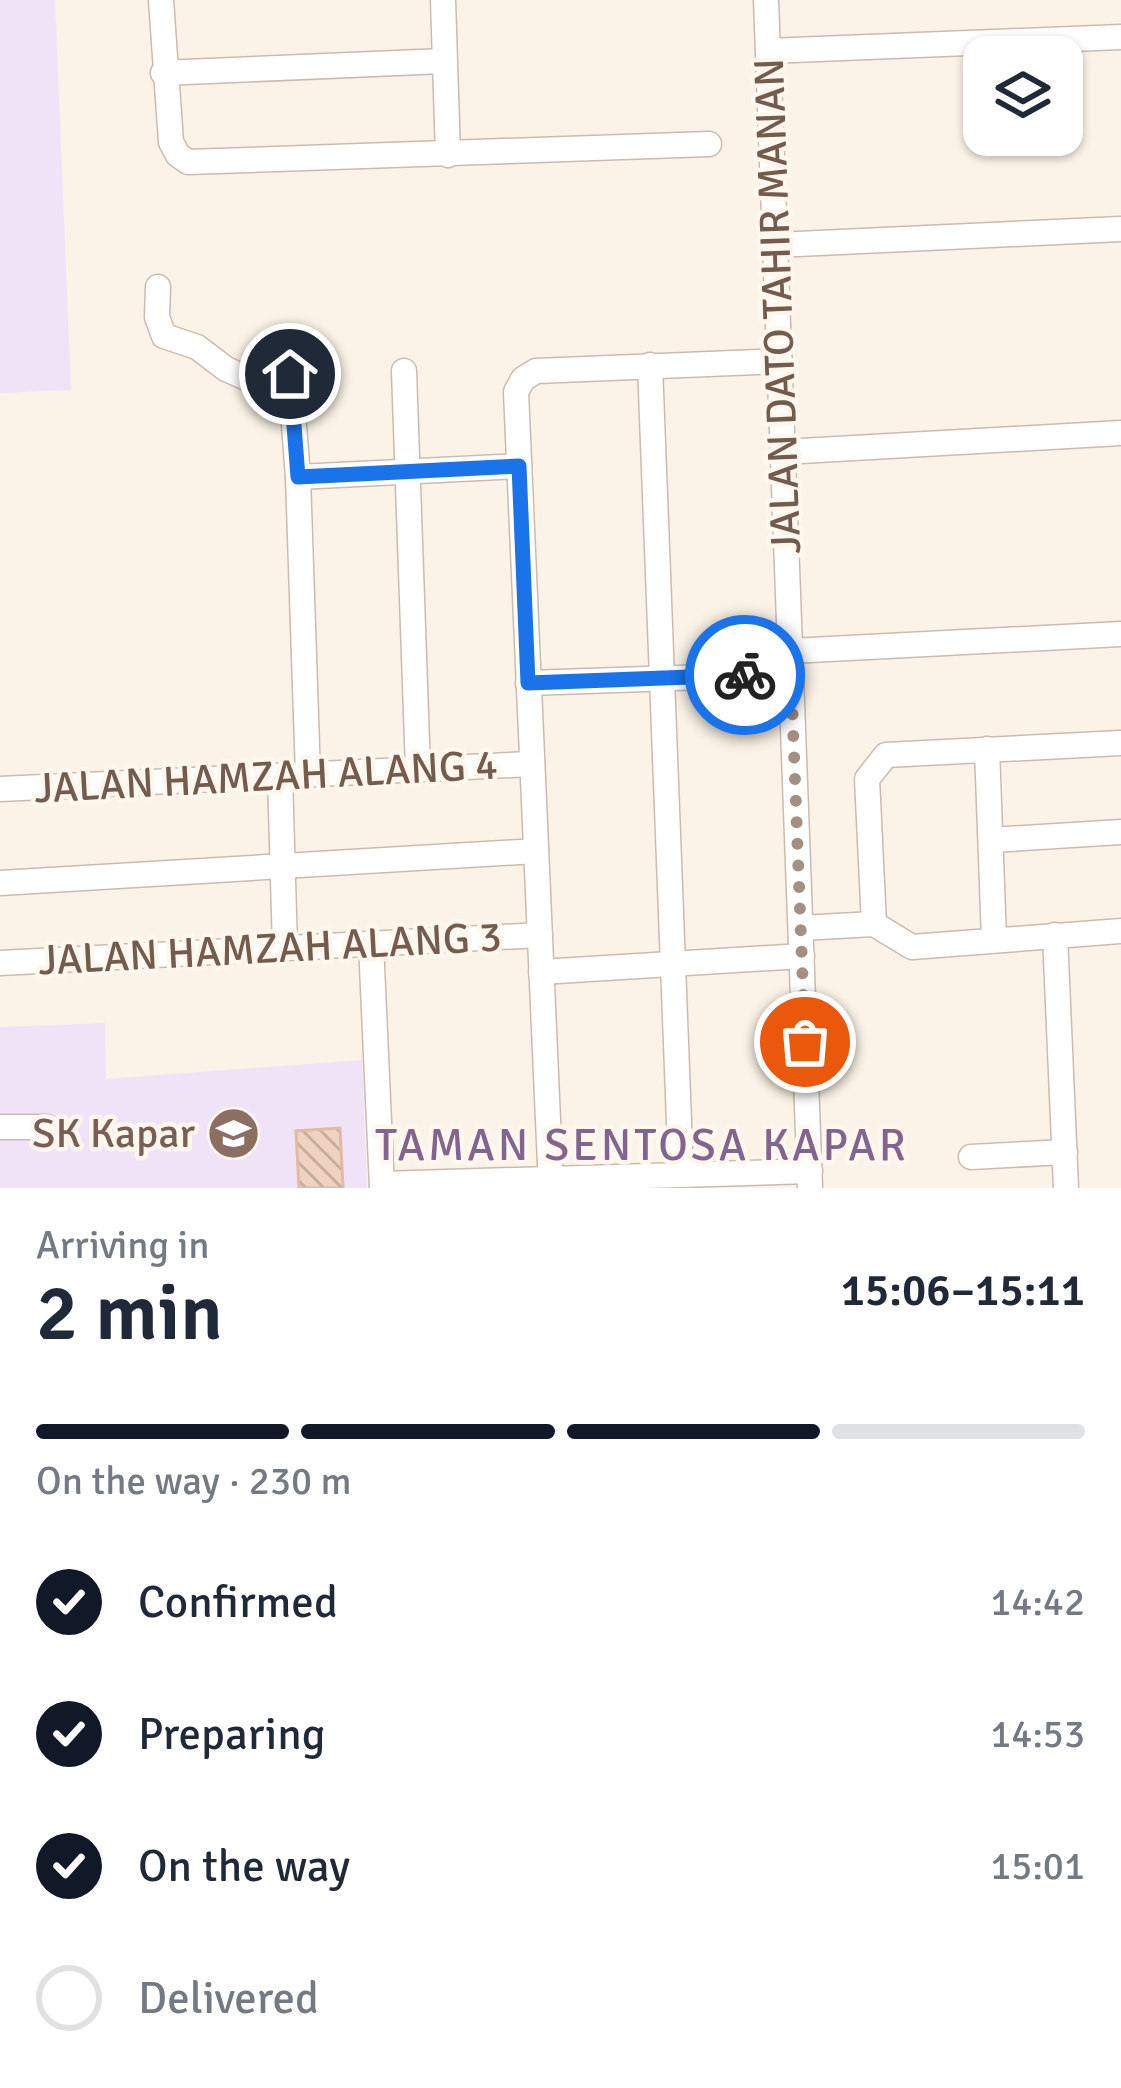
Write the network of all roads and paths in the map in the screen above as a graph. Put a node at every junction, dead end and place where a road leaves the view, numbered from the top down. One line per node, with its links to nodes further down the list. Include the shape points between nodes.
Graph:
1 (160, 0): 7 (street)
2 (443, 0): 6 (street)
3 (766, 0): 5 (street, JALAN DATO TAHIR MANAN)
4 (1121, 37): 5 (street)
5 (768, 51): 11 (street, JALAN DATO TAHIR MANAN)
6 (444, 62): 7 (street); 9 (street)
7 (164, 73): 9 (street, via 172,142 188,162)
8 (709, 144): 9 (street)
9 (448, 155)
10 (1121, 230): 11 (street)
11 (776, 245): 13 (street, JALAN DATO TAHIR MANAN)
12 (158, 287): 20 (street, via 164,337 226,368 291,386)
13 (780, 361): 14 (street); 17 (street, JALAN DATO TAHIR MANAN)
14 (650, 365): 18 (street, via 536,371 524,379 516,392); 23 (street)
15 (404, 371): 19 (street)
16 (1121, 433): 17 (street)
17 (783, 452): 22 (street, JALAN DATO TAHIR MANAN)
18 (519, 466): 19 (street); 24 (street)
19 (410, 471): 20 (street); 28 (street)
20 (298, 477): 29 (street)
21 (1121, 634): 22 (street)
22 (791, 662): 23 (street); 38 (street, JALAN DATO TAHIR MANAN)
23 (663, 678): 24 (street); 47 (street)
24 (528, 683): 27 (street)
25 (1121, 742): 26 (street)
26 (987, 748): 33 (street); 37 (street, via 886,755 867,779)
27 (532, 764): 28 (street, JALAN HAMZAH ALANG 4); 34 (street)
28 (418, 770): 29 (street, JALAN HAMZAH ALANG 4)
29 (308, 775): 30 (street, JALAN HAMZAH ALANG 4)
30 (280, 776): 31 (street, JALAN HAMZAH ALANG 4); 35 (street)
31 (0, 789)
32 (1121, 832): 33 (street)
33 (992, 840): 42 (street)
34 (536, 851): 35 (street); 40 (street)
35 (283, 869): 36 (street); 44 (street)
36 (0, 883)
37 (874, 924): 38 (street); 42 (street, via 912,946)
38 (801, 928): 45 (street, JALAN DATO TAHIR MANAN)
39 (1121, 931): 41 (street)
40 (540, 935): 43 (street, JALAN HAMZAH ALANG 3); 48 (street)
41 (1055, 935): 42 (street); 51 (street)
42 (994, 939)
43 (371, 944): 44 (street, JALAN HAMZAH ALANG 3); 56 (street)
44 (285, 948): 46 (street, JALAN HAMZAH ALANG 3)
45 (802, 956): 47 (street); 54 (street, JALAN DATO TAHIR MANAN)
46 (0, 963)
47 (672, 964): 48 (street); 53 (street)
48 (541, 972): 55 (street)
49 (0, 1127): 50 (street)
50 (47, 1127)
51 (1064, 1152): 52 (street); 57 (street)
52 (970, 1157)
53 (681, 1174): 54 (street); 55 (street)
54 (810, 1179)
55 (551, 1183): 56 (street)
56 (382, 1186)
57 (1066, 1188)

